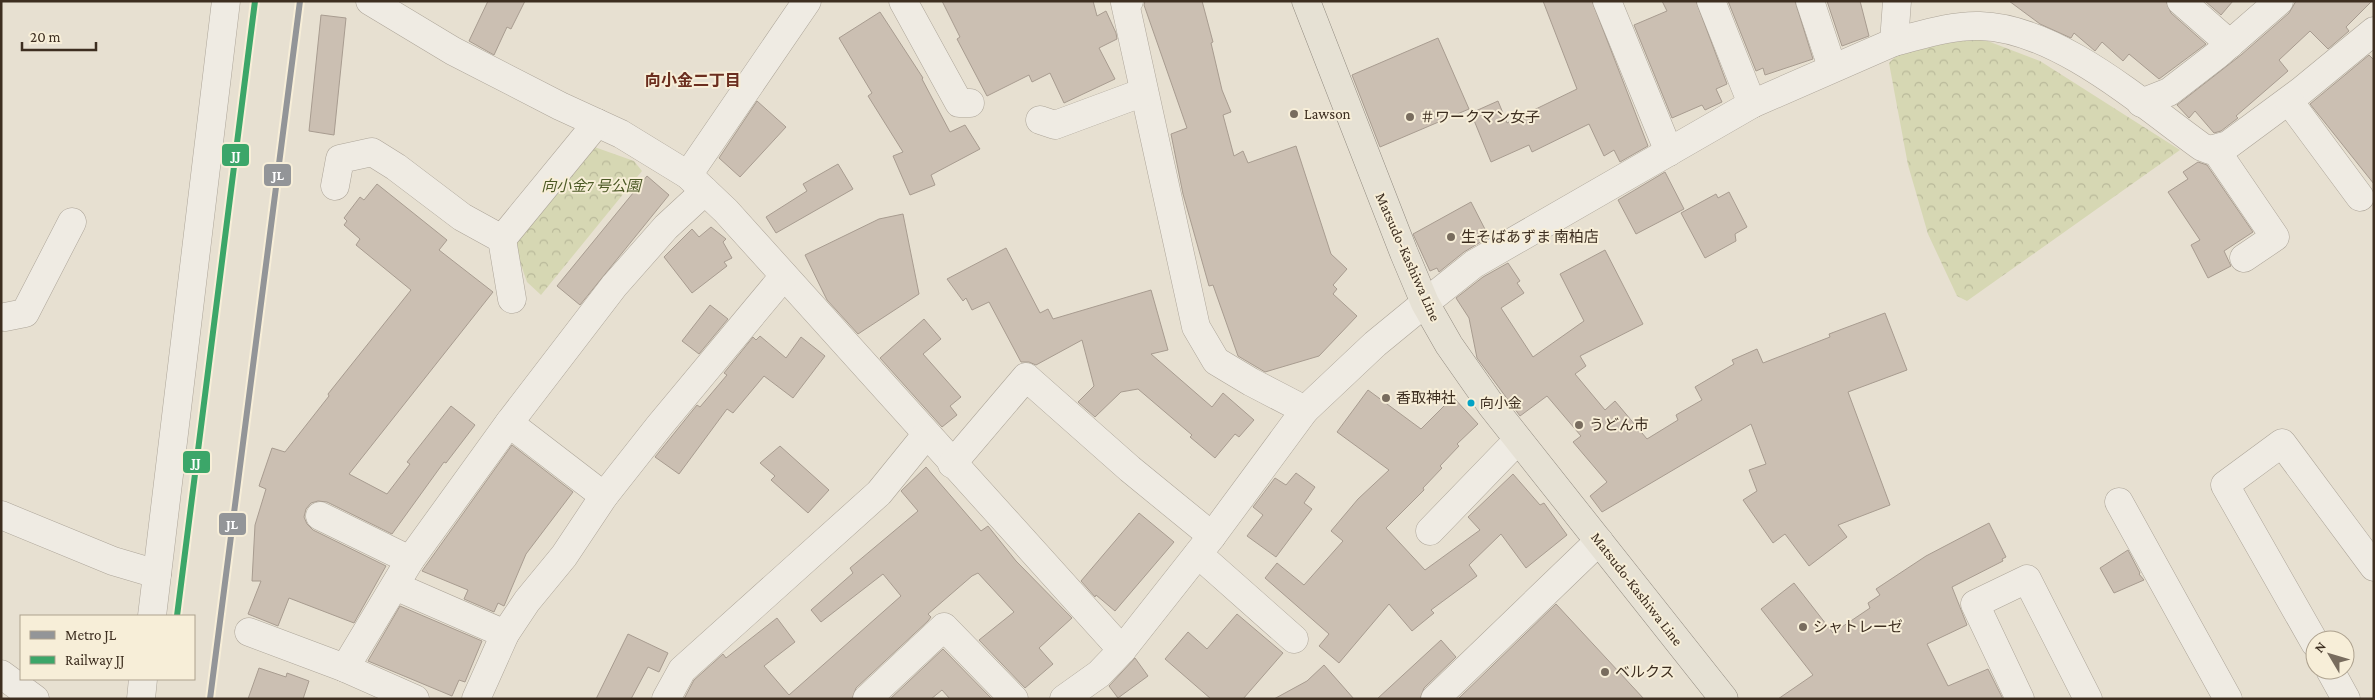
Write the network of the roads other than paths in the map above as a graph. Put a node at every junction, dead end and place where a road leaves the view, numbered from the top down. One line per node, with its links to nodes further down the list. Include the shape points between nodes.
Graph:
1 (226, 1): 50 (street)
2 (370, 1): 23 (street, via 454,51)
3 (807, 1): 26 (street)
4 (903, 1): 19 (street, via 959,103)
5 (1306, 1): 34 (main road, Matsudo-Kashiwa Line)
6 (1607, 1): 25 (street)
7 (1711, 1): 21 (street)
8 (1810, 1): 16 (street)
9 (1897, 1): 14 (street)
10 (2181, 1): 15 (street)
11 (2278, 1): 15 (street)
12 (1127, 2): 17 (street)
13 (2374, 31): 18 (street)
14 (1894, 42): 16 (street); 20 (street, via 1943,29 1980,26 2017,31 2052,46 2103,75)
15 (2230, 44): 20 (street, via 2169,92)
16 (1832, 67): 21 (street)
17 (1144, 92): 22 (street, via 1055,125); 36 (street, via 1196,327 1216,361)
18 (2289, 100): 24 (street, via 2228,145); 28 (street)
19 (970, 103)
20 (2141, 103): 24 (street, via 2202,147)
21 (1752, 104): 25 (street)
22 (1040, 120)
23 (597, 123): 26 (street, via 621,134); 30 (street)
24 (2215, 149): 31 (street, via 2275,237)
25 (1669, 152): 34 (street, via 1474,264)
26 (696, 183): 32 (street, via 726,211); 37 (street, via 666,227 614,286)
27 (335, 186): 30 (street, via 340,159 372,152 462,217)
28 (2360, 197)
29 (72, 222): 35 (street, via 25,313)
30 (502, 239): 33 (street)
31 (2244, 258)
32 (784, 276): 38 (street); 41 (street)
33 (512, 299)
34 (1425, 303): 36 (street, via 1375,344); 39 (main road, Matsudo-Kashiwa Line, via 1450,345)
35 (3, 319)
36 (1305, 410): 47 (street)
37 (509, 423): 41 (street); 48 (street)
38 (926, 435): 40 (street); 69 (street, via 879,493 682,670)
39 (1518, 440): 45 (street); 46 (main road, Matsudo-Kashiwa Line)
40 (952, 464): 47 (street, via 1026,377 1130,469); 57 (street)
41 (604, 496): 55 (street)
42 (2119, 502): 76 (street)
43 (1, 515): 50 (street, via 113,561)
44 (320, 516): 48 (street)
45 (1430, 531)
46 (1599, 540): 72 (street); 73 (main road, Matsudo-Kashiwa Line)
47 (1205, 545): 56 (street); 57 (street)
48 (410, 560): 51 (street)
49 (2374, 567): 53 (street, via 2282,443 2225,485)
50 (157, 574): 52 (street)
51 (395, 586): 55 (street); 58 (street)
52 (152, 615)
53 (2307, 630)
54 (249, 632): 58 (street)
55 (505, 634): 68 (street)
56 (1294, 639)
57 (1122, 650): 63 (street)
58 (345, 668): 67 (street)
59 (1, 674): 65 (street)
60 (143, 680): 66 (street)
61 (2336, 680): 77 (street)
62 (1, 688): 64 (street)
63 (1077, 695)
64 (17, 699)
65 (35, 699)
66 (141, 699)
67 (415, 699)
68 (476, 699)
69 (666, 699)
70 (866, 699): 71 (street, via 944,627)
71 (1014, 699)
72 (1435, 699)
73 (1724, 699)
74 (2020, 699): 75 (street, via 1975,604 2027,579)
75 (2088, 699)
76 (2228, 699)
77 (2346, 699)

